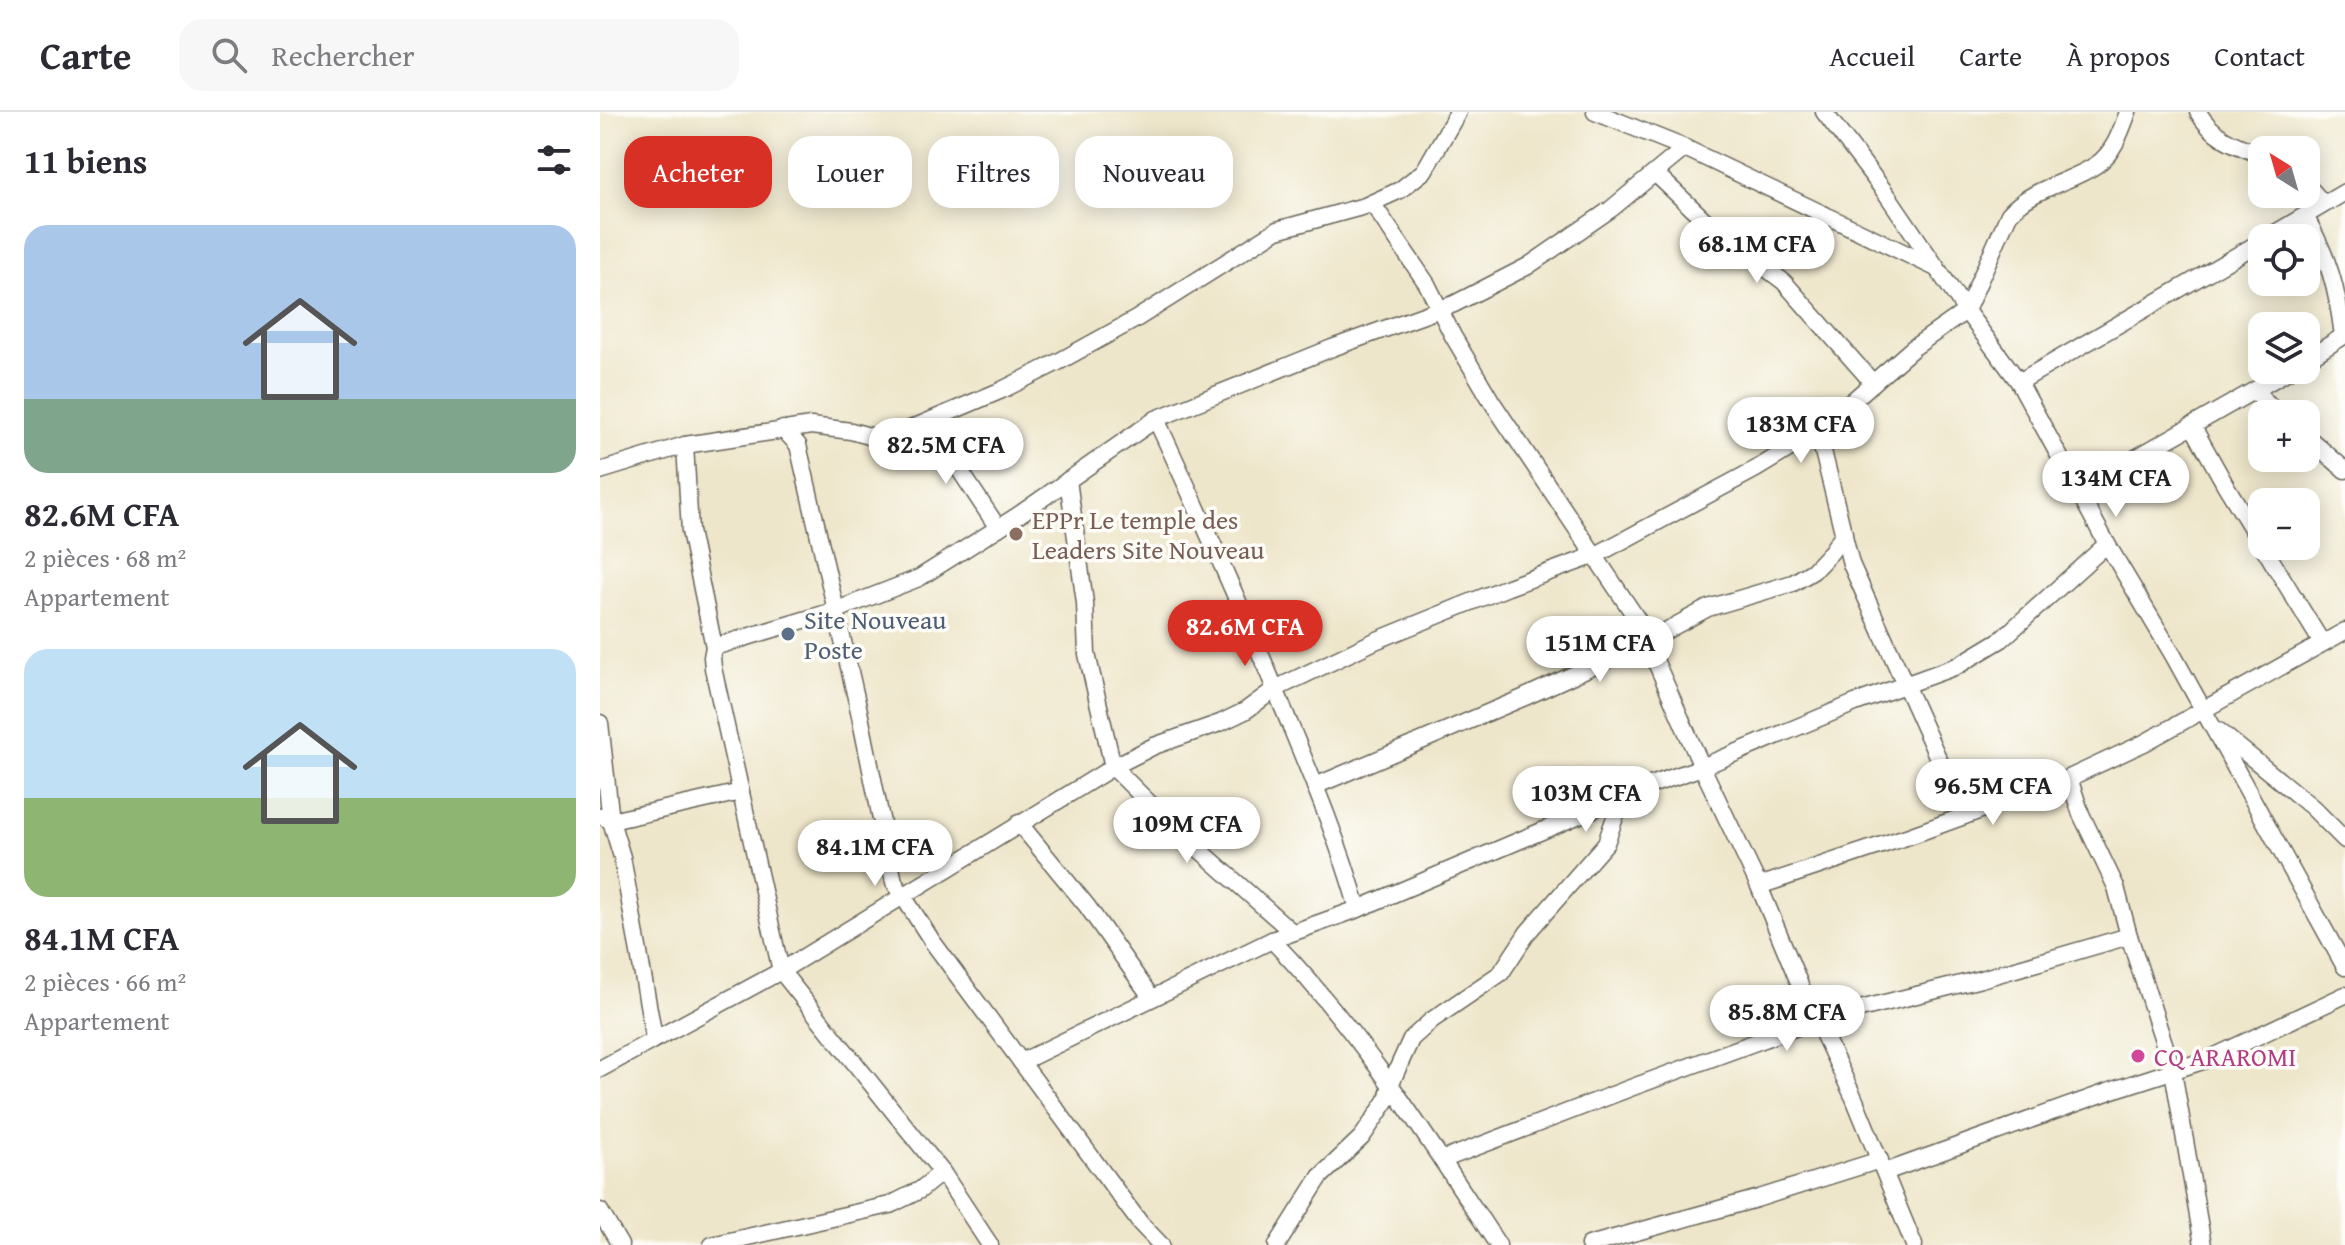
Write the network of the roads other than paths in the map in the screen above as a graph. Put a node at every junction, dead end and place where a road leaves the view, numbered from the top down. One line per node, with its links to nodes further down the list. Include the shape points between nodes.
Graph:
1 (1458, 112): 11 (street, via 1424,171)
2 (1595, 112): 6 (street)
3 (1824, 112): 16 (street)
4 (2128, 112): 18 (street, via 2116,141 2096,165 2032,194 2009,214)
5 (2198, 112): 7 (street, via 2227,143)
6 (1685, 148): 8 (street); 16 (street)
7 (2248, 150)
8 (1656, 174): 17 (street, via 1528,266); 22 (street, via 1713,228 1784,282)
9 (2345, 192): 12 (street)
10 (2320, 200): 12 (street)
11 (1372, 203): 17 (street); 27 (street, via 1277,230 1058,362)
12 (2324, 204): 13 (street)
13 (2305, 216): 14 (street); 19 (street, via 2338,292)
14 (2291, 224)
15 (2248, 248): 21 (street)
16 (1938, 269): 18 (street)
17 (1440, 310): 26 (street); 40 (street, via 1484,390)
18 (1966, 311): 21 (street); 22 (street)
19 (2342, 342): 20 (street)
20 (2320, 353)
21 (2019, 382): 36 (street)
22 (1873, 383): 30 (street)
23 (2268, 384): 24 (street)
24 (2255, 392): 25 (street); 28 (street)
25 (2264, 400)
26 (1156, 419): 35 (street); 47 (street)
27 (928, 422): 29 (street, via 884,440 811,426); 37 (street)
28 (2193, 427): 36 (street); 44 (street)
29 (783, 429): 31 (street); 41 (street, via 798,445)
30 (1818, 431): 38 (street); 40 (street)
31 (685, 445): 34 (street); 45 (street, via 690,531)
32 (2320, 448): 33 (street)
33 (2345, 470)
34 (600, 471)
35 (1068, 480): 37 (street); 51 (street, via 1087,654)
36 (2078, 491): 39 (street)
37 (998, 528): 41 (street, via 919,578)
38 (1844, 533): 43 (street, via 1813,571 1793,583 1708,608); 46 (street, via 1851,564)
39 (2107, 544): 46 (street, via 2002,639 1957,666); 48 (street)
40 (1596, 555): 43 (street); 47 (street, via 1375,641)
41 (837, 610): 45 (street); 62 (street, via 894,882)
42 (2345, 631): 44 (street)
43 (1647, 641): 52 (street); 54 (street)
44 (2322, 643): 48 (street)
45 (714, 647): 55 (street, via 713,668)
46 (1905, 686): 52 (street); 57 (street)
47 (1275, 689): 51 (street, via 1245,711); 54 (street)
48 (2203, 710): 50 (street); 53 (street)
49 (600, 723): 58 (street)
50 (2212, 725): 60 (street); 67 (street)
51 (1113, 767): 59 (street); 64 (street)
52 (1702, 767): 56 (street); 61 (street)
53 (2069, 778): 57 (street); 65 (street, via 2116,887)
54 (1315, 786): 63 (street)
55 (741, 792): 58 (street); 68 (street)
56 (1622, 797): 63 (street); 76 (street, via 1606,843 1528,932 1501,973 1411,1039)
57 (1964, 816): 61 (street)
58 (605, 818): 72 (street, via 622,857)
59 (1019, 823): 62 (street); 70 (street, via 1087,906)
60 (2345, 840)
61 (1759, 886): 71 (street)
62 (902, 896): 68 (street); 73 (street)
63 (1358, 909): 64 (street)
64 (1292, 932): 66 (street)
65 (2129, 936): 71 (street); 75 (street)
66 (1272, 940): 70 (street); 76 (street)
67 (2345, 967)
68 (781, 971): 72 (street); 79 (street)
69 (2345, 995): 75 (street)
70 (1151, 997): 73 (street)
71 (1816, 1020): 77 (street); 78 (street)
72 (654, 1038): 74 (street)
73 (1021, 1062): 85 (street)
74 (600, 1069)
75 (2173, 1071): 78 (street); 90 (street)
76 (1391, 1083): 77 (street); 86 (street, via 1387,1100 1362,1137 1320,1177)
77 (1442, 1160): 87 (street)
78 (1883, 1166): 81 (street, via 1756,1199); 89 (street)
79 (942, 1172): 83 (street, via 890,1205); 84 (street)
80 (600, 1211): 82 (street)
81 (1637, 1238): 88 (street)
82 (620, 1245)
83 (712, 1245)
84 (990, 1245)
85 (1161, 1245)
86 (1277, 1245)
87 (1498, 1245)
88 (1589, 1245)
89 (1914, 1245)
90 (2203, 1245)

